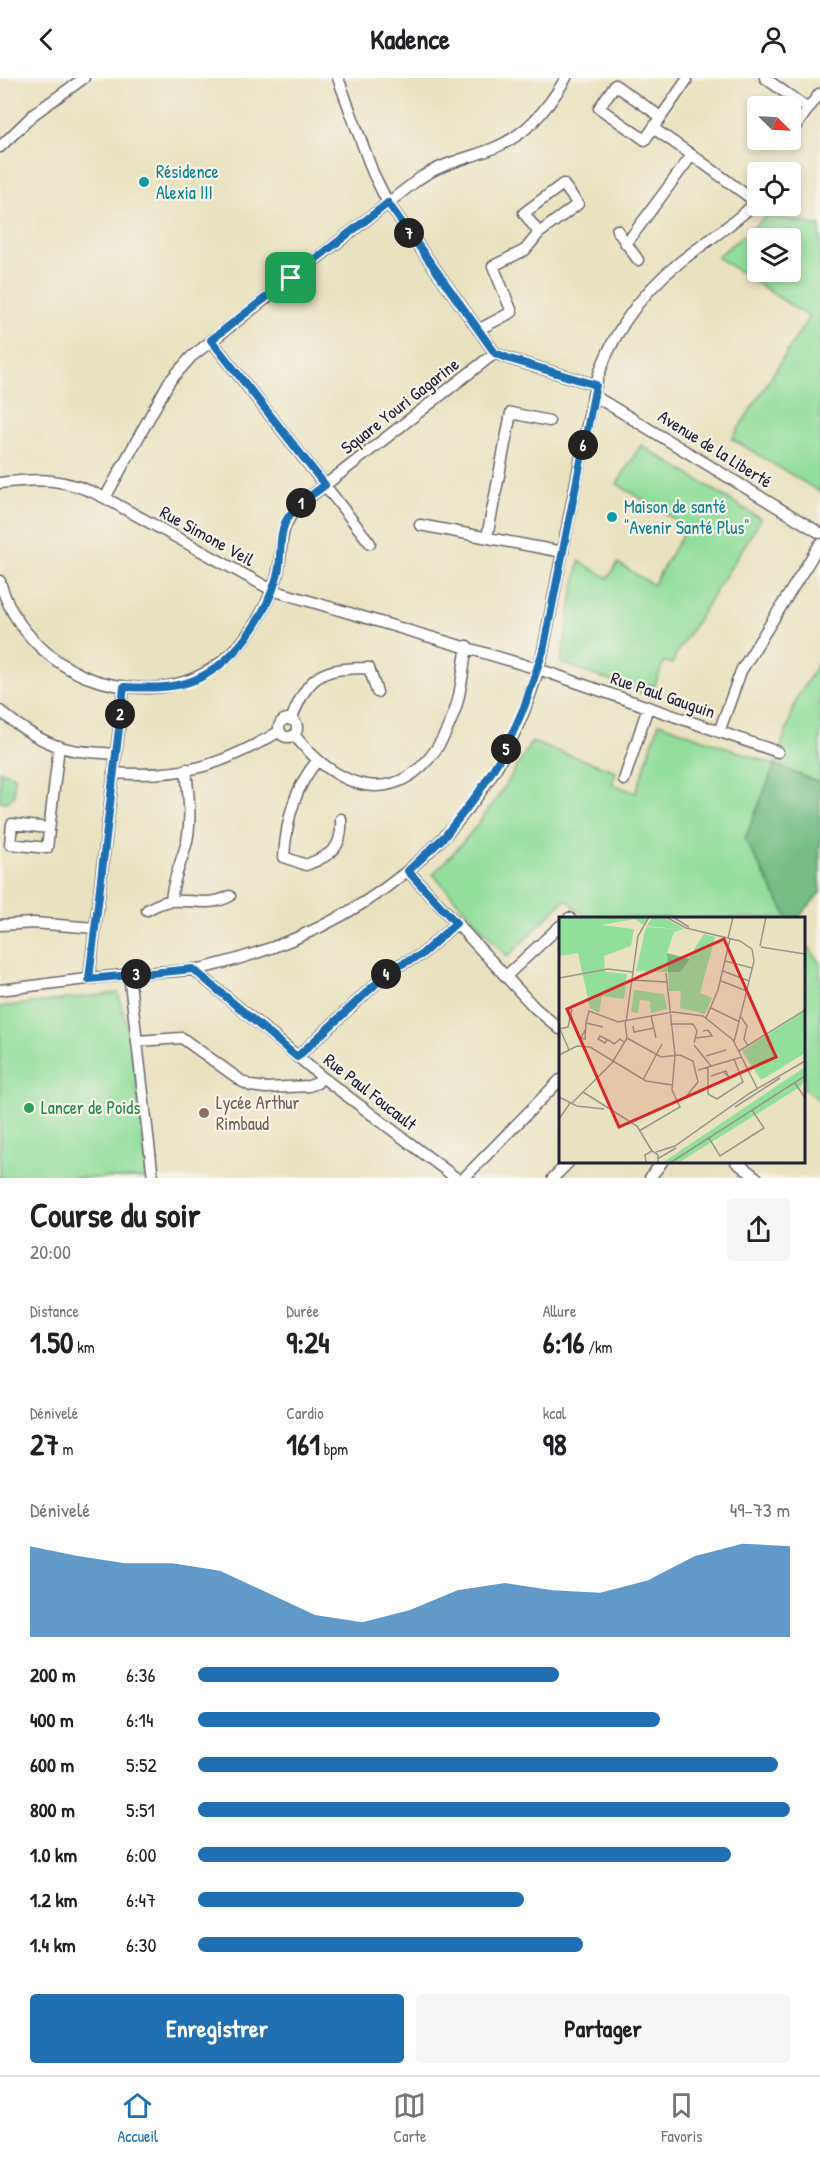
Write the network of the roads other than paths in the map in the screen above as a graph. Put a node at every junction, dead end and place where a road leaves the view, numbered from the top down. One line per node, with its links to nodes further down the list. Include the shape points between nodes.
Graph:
1 (84, 78): 11 (street, via 34,114)
2 (338, 78): 14 (street)
3 (566, 78): 14 (street, via 542,114 524,130 489,150 434,169)
4 (765, 78): 7 (street)
5 (686, 81): 8 (street)
6 (819, 94): 7 (street)
7 (808, 109): 9 (street)
8 (661, 117): 10 (street); 10 (street, via 615,85 599,108 645,140)
9 (801, 119)
10 (653, 128): 12 (street)
11 (0, 147)
12 (692, 155): 13 (street); 18 (street)
13 (747, 195)
14 (388, 203): 20 (street); 21 (street)
15 (747, 210): 23 (street, via 679,263 645,296 617,335)
16 (616, 230): 18 (street)
17 (539, 233): 17 (street, via 578,204 564,184 524,213); 20 (street, via 525,249 493,266 512,312)
18 (626, 244): 19 (street)
19 (638, 260)
20 (478, 330): 22 (street)
21 (211, 340): 26 (street); 27 (street, via 173,376)
22 (495, 353): 23 (street, Avenue de la Liberté); 26 (street, Square Youri Gagarine)
23 (594, 390): 29 (street, Avenue de la Liberté); 33 (street)
24 (549, 421): 30 (street, via 511,413)
25 (0, 483): 27 (street, Rue Simone Veil, via 58,480)
26 (325, 485): 31 (street); 35 (street, Square Youri Gagarine, via 297,507 285,523)
27 (105, 498): 35 (street, Rue Simone Veil)
28 (420, 525): 30 (street)
29 (820, 533)
30 (487, 537): 33 (street)
31 (370, 543)
32 (820, 544): 44 (street, via 741,671)
33 (563, 552): 37 (street)
34 (0, 581): 38 (street, Square Youri Gagarine, via 19,622 46,652 80,674)
35 (272, 590): 36 (street, Rue Simone Veil); 38 (street, Square Youri Gagarine, via 246,637 204,675 169,687)
36 (467, 646): 37 (street, Rue Simone Veil); 49 (street, via 458,703 451,721 437,747 414,774 394,784 361,784)
37 (538, 669): 40 (street, Rue Paul Gauguin); 55 (street, via 519,721 489,778 454,826)
38 (124, 687): 48 (street)
39 (377, 692): 42 (street, via 369,668 334,670 308,686)
40 (648, 707): 44 (street, Rue Paul Gauguin); 52 (street)
41 (0, 711): 46 (street, via 30,733)
42 (291, 720): 43 (street, via 282,722); 45 (street, via 297,727)
43 (280, 731): 45 (street, via 286,737); 50 (street, via 228,759)
44 (719, 732): 47 (street, Rue Paul Gauguin)
45 (294, 735): 49 (street)
46 (59, 746): 48 (street); 54 (street)
47 (778, 752)
48 (116, 754): 51 (street)
49 (318, 760): 53 (street, via 293,804 284,857 306,864 332,852 340,841)
50 (186, 770): 51 (street, via 150,775); 57 (street, via 189,825)
51 (113, 772): 61 (street)
52 (624, 780)
53 (340, 819)
54 (49, 828)
55 (408, 871): 59 (street); 63 (street, via 358,907 316,930 268,949)
56 (230, 896): 57 (street, via 207,903)
57 (171, 901): 58 (street)
58 (147, 910)
59 (456, 923): 65 (street); 70 (street, via 421,955 393,968)
60 (0, 925): 61 (street, via 34,923)
61 (95, 928): 66 (street)
62 (559, 929): 65 (street)
63 (193, 969): 64 (street); 70 (street, Rue Paul Foucault)
64 (129, 974): 66 (street); 69 (street)
65 (506, 976): 68 (street)
66 (89, 979): 67 (street)
67 (0, 990)
68 (559, 1027)
69 (136, 1041): 71 (street, via 182,1038 256,1088 309,1086); 76 (street)
70 (297, 1057): 71 (street, Rue Paul Foucault)
71 (322, 1077): 77 (street, Rue Paul Foucault)
72 (559, 1082): 78 (street)
73 (567, 1163): 79 (street)
74 (661, 1163): 80 (street)
75 (739, 1163): 81 (street)
76 (153, 1178)
77 (456, 1178)
78 (464, 1178)
79 (553, 1178)
80 (650, 1178)
81 (758, 1178)

